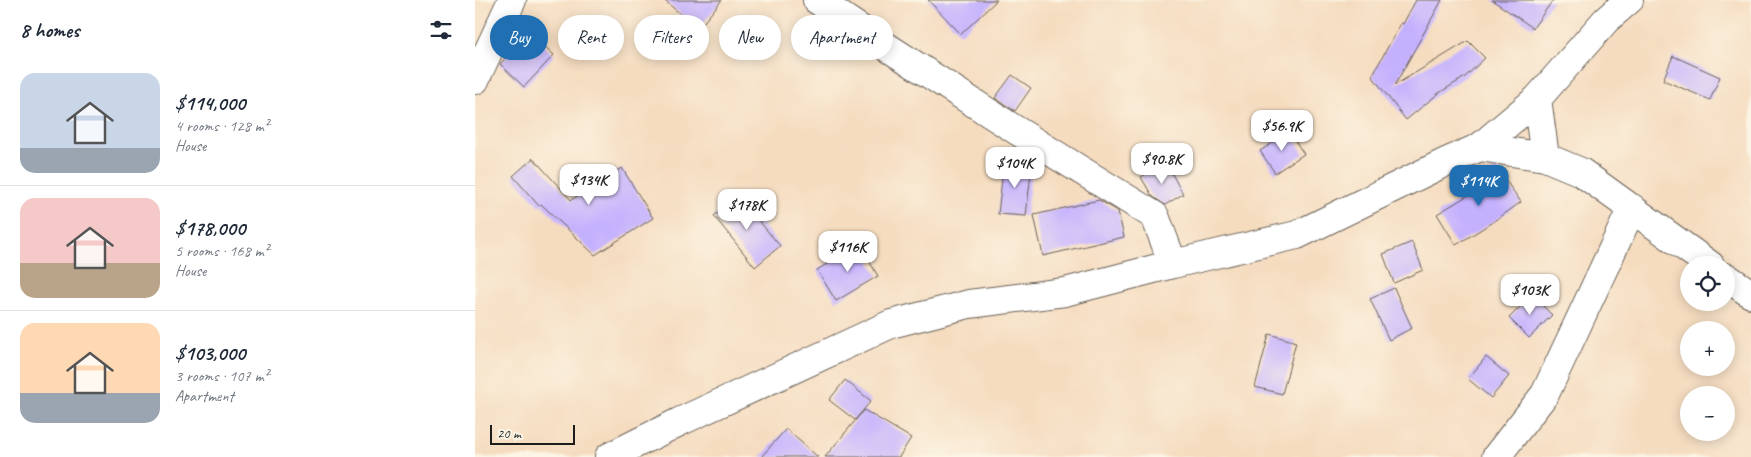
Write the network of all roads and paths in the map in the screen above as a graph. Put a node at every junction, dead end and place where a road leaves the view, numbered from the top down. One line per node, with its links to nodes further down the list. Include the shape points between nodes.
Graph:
1 (512, 0): 4 (street)
2 (817, 0): 10 (street, via 1011,127 1155,216)
3 (1629, 0): 5 (street, via 1606,20)
4 (475, 80)
5 (1537, 99): 6 (street); 7 (street)
6 (1480, 147): 7 (street); 10 (street, via 1297,235)
7 (1545, 157): 8 (street, via 1581,172)
8 (1632, 208): 9 (street); 14 (street, via 1545,394)
9 (1698, 256)
10 (1173, 264): 13 (street, via 1065,292 969,304 891,324)
11 (1735, 282): 12 (street)
12 (1751, 294)
13 (609, 457)
14 (1496, 457)

